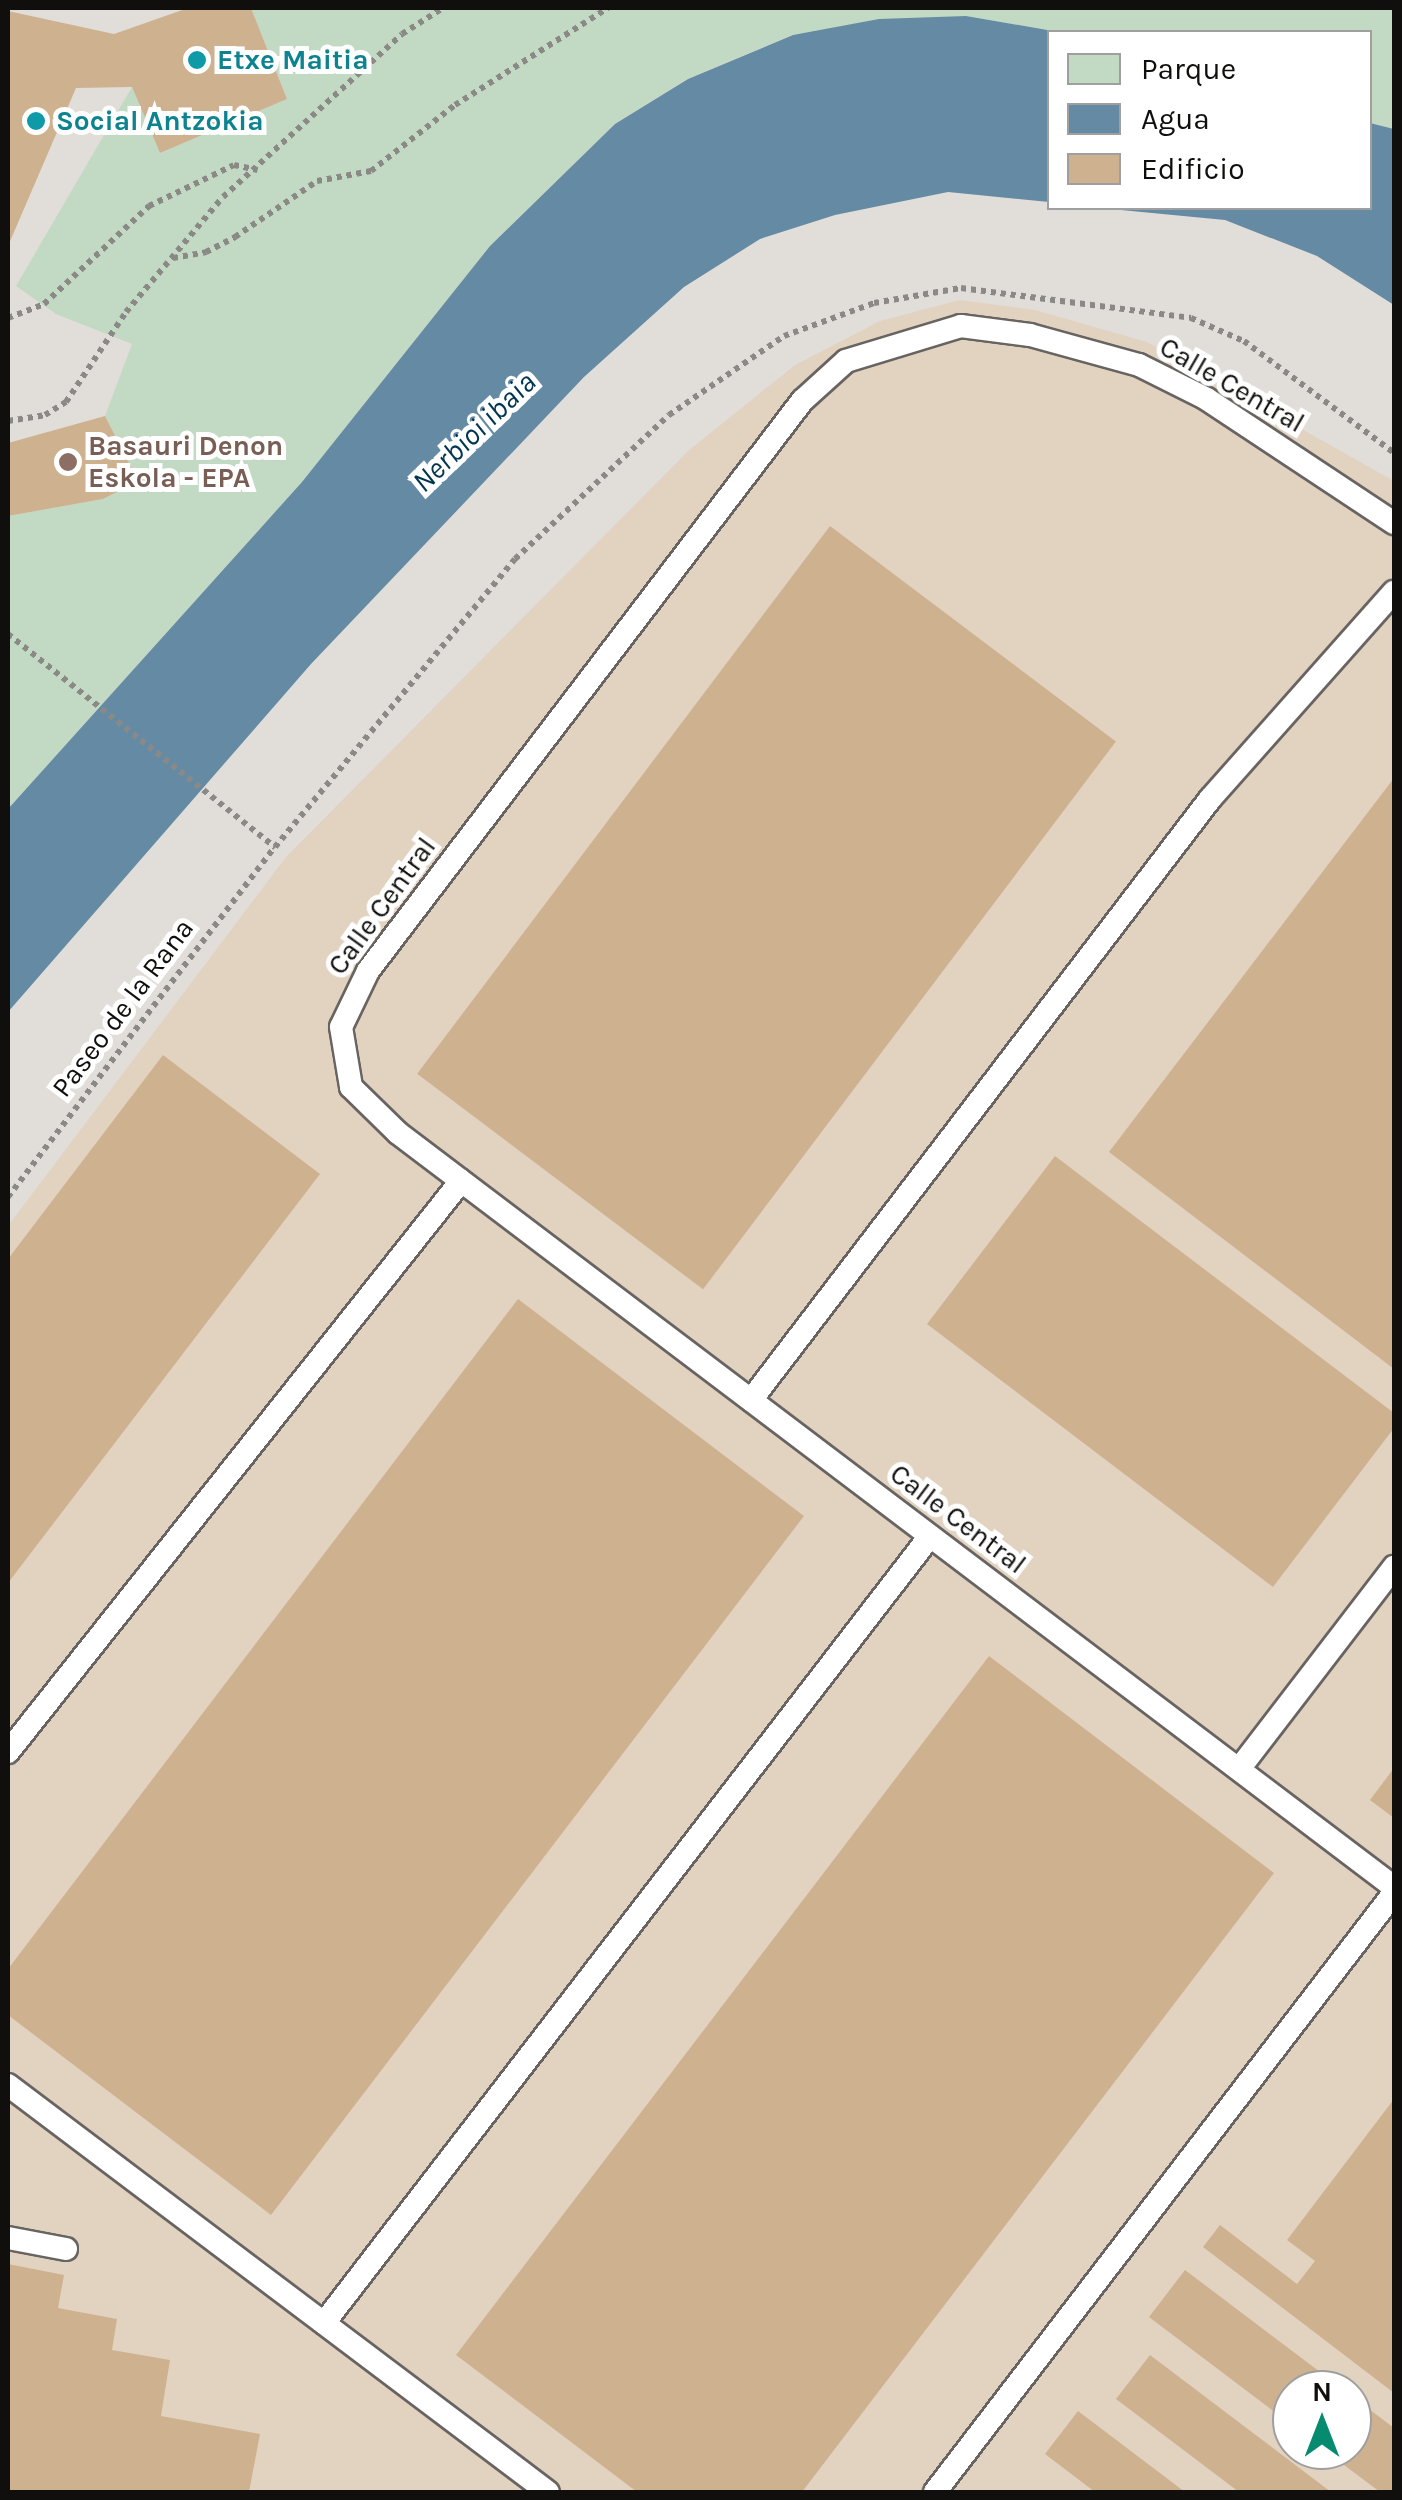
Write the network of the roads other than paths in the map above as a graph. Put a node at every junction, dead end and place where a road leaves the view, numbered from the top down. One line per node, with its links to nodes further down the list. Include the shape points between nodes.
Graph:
1 (1394, 523): 3 (lane, Calle Central, via 1207,399 1138,366 1030,335 961,326 889,344 824,376 351,998 342,1027 351,1088)
2 (1394, 592): 4 (lane, via 1210,799)
3 (461, 1181): 4 (lane, Calle Central); 7 (lane)
4 (751, 1400): 5 (lane, Calle Central)
5 (930, 1536): 8 (lane, Calle Central); 13 (lane)
6 (1394, 1566): 8 (lane)
7 (8, 1752)
8 (1240, 1769): 9 (lane, Calle Central)
9 (1394, 1890): 15 (lane)
10 (8, 2085): 13 (lane)
11 (8, 2238): 12 (lane)
12 (66, 2249)
13 (324, 2323): 14 (lane)
14 (548, 2492)
15 (935, 2492)

